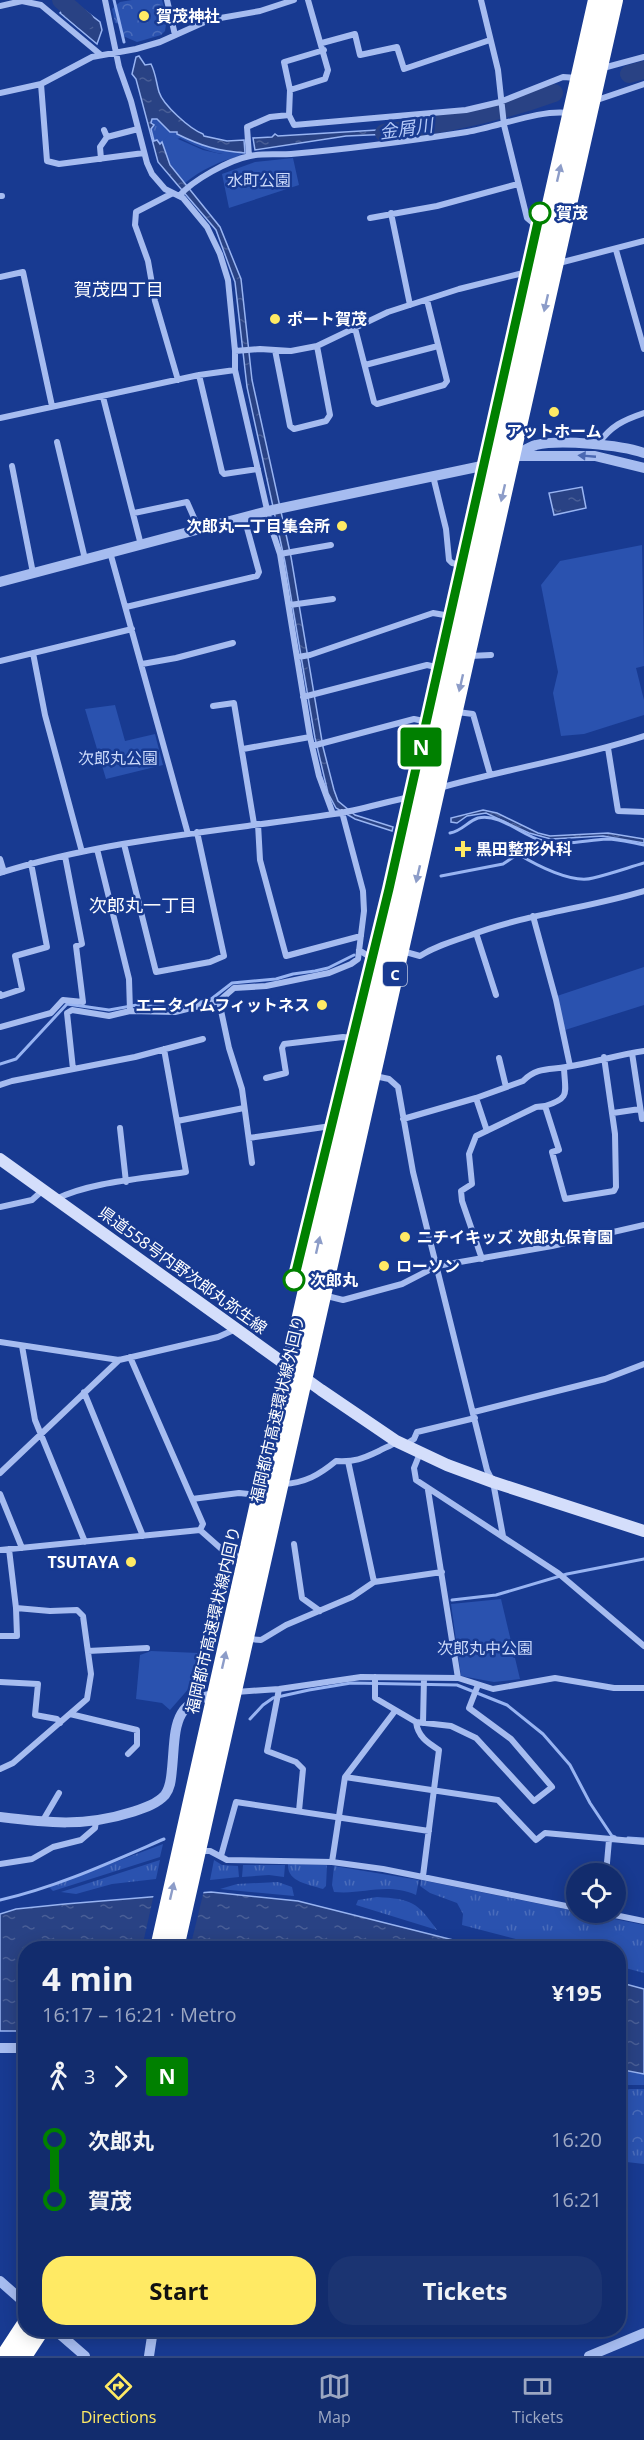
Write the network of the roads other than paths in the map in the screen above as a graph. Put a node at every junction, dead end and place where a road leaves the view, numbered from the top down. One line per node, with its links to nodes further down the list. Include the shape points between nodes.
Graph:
1 (105, 0): 15 (street)
2 (167, 0): 11 (street)
3 (294, 0): 11 (street, via 209,20)
4 (308, 0): 13 (street)
5 (481, 0): 12 (street)
6 (592, 0): 27 (highway)
7 (597, 0): 27 (highway, 福岡都市高速環状線内回り / C)
8 (614, 0): 35 (highway, 福岡都市高速環状線外回り / C)
9 (624, 0): 35 (highway, via 593,126)
10 (0, 6): 16 (street, via 22,1 41,5)
11 (175, 35): 15 (street)
12 (490, 40): 13 (street, via 404,69 397,47 360,56 356,34); 25 (street, via 498,70)
13 (322, 43): 14 (street)
14 (324, 50): 22 (street, via 328,70 325,79); 22 (street, via 284,62)
15 (117, 53): 16 (street); 29 (street)
16 (101, 55): 20 (street)
17 (644, 57): 18 (street)
18 (603, 68)
19 (577, 78): 25 (street, via 563,77)
20 (41, 84): 23 (street); 34 (street, via 47,161 59,164)
21 (644, 84): 24 (street)
22 (290, 90): 26 (street)
23 (0, 93)
24 (594, 101)
25 (500, 102): 26 (street, via 466,110 294,125); 28 (street)
26 (289, 115): 33 (street, via 247,126)
27 (570, 117): 28 (street, via 555,111); 238 (highway, 福岡都市高速環状線内回り / C, one-way to 27)
28 (504, 125): 33 (street, via 428,138); 36 (street)
29 (138, 129): 31 (street); 32 (street)
30 (104, 130): 31 (street)
31 (107, 137): 34 (street, via 100,147)
32 (144, 153): 34 (street); 37 (street, via 152,174)
33 (249, 156): 38 (street, via 219,168)
34 (101, 159)
35 (576, 169): 239 (highway, 福岡都市高速環状線外回り / C, one-way to 239)
36 (518, 184): 39 (street, via 437,206); 41 (street, via 527,218)
37 (171, 194): 38 (street); 58 (street, via 136,212 135,225)
38 (179, 196): 54 (street, via 207,227 220,254 228,280)
39 (391, 213): 40 (street); 48 (street)
40 (370, 218)
41 (544, 224)
42 (644, 241): 43 (street)
43 (616, 249): 44 (street); 52 (street)
44 (559, 263)
45 (534, 267): 47 (street)
46 (0, 277): 60 (street, via 23,272)
47 (427, 300): 48 (street); 51 (street)
48 (410, 305): 49 (street)
49 (355, 328): 50 (street); 55 (street)
50 (317, 346): 53 (street); 53 (street, via 330,415 326,421 294,429 290,426)
51 (438, 346): 55 (street); 55 (street, via 447,381 444,385 377,405)
52 (644, 349)
53 (275, 350): 54 (street)
54 (235, 351): 56 (street)
55 (364, 365)
56 (235, 370): 57 (street); 69 (street)
57 (199, 375): 58 (street); 69 (street, via 222,472)
58 (178, 380): 59 (street)
59 (103, 397): 60 (street); 72 (street)
60 (52, 406): 62 (street)
61 (644, 413): 64 (street, via 620,421)
62 (0, 417)
63 (57, 442): 79 (street)
64 (598, 444): 65 (street); 66 (street, via 535,445)
65 (644, 453)
66 (515, 456): 68 (street, one-way to 66, via 595,456); 70 (street)
67 (12, 466): 81 (street)
68 (644, 468)
69 (258, 469): 71 (street)
70 (433, 476): 71 (street); 80 (street, via 449,560)
71 (267, 511): 73 (street); 78 (street)
72 (134, 513): 74 (street, via 187,502); 75 (street)
73 (244, 517): 74 (street); 85 (street, via 257,576)
74 (199, 529): 75 (street)
75 (141, 544): 77 (street)
76 (331, 545): 78 (street)
77 (110, 552): 79 (street); 85 (street)
78 (280, 554): 84 (street)
79 (85, 560): 81 (street)
80 (468, 566)
81 (33, 573): 82 (street)
82 (0, 582)
83 (333, 599): 84 (street)
84 (290, 605): 92 (street)
85 (126, 607): 87 (street)
86 (456, 617): 92 (street, via 433,613)
87 (132, 629): 89 (street); 94 (street)
88 (233, 643): 94 (street)
89 (33, 653): 93 (street); 114 (street, via 45,715)
90 (492, 655): 91 (street)
91 (470, 656)
92 (298, 657): 96 (street)
93 (0, 661)
94 (142, 664): 111 (street)
95 (445, 669): 96 (street, via 427,665)
96 (303, 697): 101 (street)
97 (213, 706): 104 (street, via 234,703)
98 (456, 712): 105 (street, via 473,714)
99 (433, 723): 102 (street, via 414,719)
100 (644, 736): 103 (street)
101 (310, 737): 102 (street); 104 (street)
102 (313, 745): 108 (street)
103 (608, 748): 105 (street); 106 (street, via 618,811)
104 (243, 749): 109 (street)
105 (490, 774): 107 (street)
106 (644, 812)
107 (342, 813): 108 (street); 122 (street, via 363,891)
108 (333, 814): 109 (street)
109 (256, 824): 110 (street); 122 (street, via 260,860 286,956)
110 (196, 832): 111 (street); 112 (street, via 224,957 156,972)
111 (188, 834): 112 (street)
112 (124, 844): 113 (street)
113 (97, 849): 114 (street); 129 (street, via 129,979)
114 (82, 852): 115 (street)
115 (65, 856): 117 (street); 130 (street, via 82,944 76,946 83,1002 63,1000 51,1013)
116 (0, 859): 118 (street)
117 (30, 863): 118 (street); 126 (street, via 47,947 15,956 22,990)
118 (2, 873)
119 (644, 891): 120 (street, via 602,904)
120 (533, 916): 121 (street); 138 (street, via 556,1000)
121 (476, 933): 124 (street, via 420,956); 127 (street)
122 (361, 936): 123 (street)
123 (359, 951): 125 (street); 128 (street, via 351,964 329,974 234,988)
124 (402, 951)
125 (379, 963)
126 (0, 994)
127 (496, 995)
128 (219, 1001): 129 (street, via 175,1012); 146 (street)
129 (130, 1011): 139 (street, via 109,1016 72,1010 67,1013)
130 (0, 1027)
131 (203, 1039): 133 (street)
132 (362, 1039): 141 (street, via 343,1037 284,1044 286,1073)
133 (164, 1049): 139 (street); 151 (street)
134 (644, 1052): 135 (street)
135 (633, 1053): 136 (street); 147 (street)
136 (604, 1057): 138 (street); 148 (street)
137 (499, 1058): 143 (street)
138 (567, 1067): 143 (street, via 550,1067); 145 (street, via 565,1096)
139 (73, 1069): 142 (street)
140 (373, 1076): 149 (street, via 389,1079 398,1087)
141 (266, 1078)
142 (0, 1085)
143 (507, 1087): 144 (street)
144 (476, 1098): 149 (street); 154 (street)
145 (545, 1106): 148 (street, via 559,1150 552,1152 565,1199 614,1191); 154 (street)
146 (244, 1108): 151 (street); 155 (street)
147 (640, 1109): 148 (street); 150 (street)
148 (613, 1113)
149 (403, 1119): 164 (street)
150 (642, 1119)
151 (177, 1121): 158 (street, via 186,1172)
152 (120, 1128): 158 (street)
153 (342, 1128): 155 (street, via 331,1126)
154 (487, 1131): 163 (street, via 476,1136 469,1154 472,1184 461,1191)
155 (249, 1138): 157 (street)
156 (0, 1159): 159 (main road, 県道558号内野次郎丸弥生線)
157 (252, 1162)
158 (126, 1182): 160 (street, via 104,1183)
159 (43, 1190): 160 (main road, 県道558号内野次郎丸弥生線); 161 (street, via 32,1200)
160 (55, 1199): 166 (main road, 県道558号内野次郎丸弥生線)
161 (0, 1207)
162 (644, 1225): 163 (street)
163 (482, 1259): 164 (street)
164 (437, 1266): 165 (street, via 402,1284 344,1300); 173 (street)
165 (323, 1295)
166 (236, 1329): 169 (street, via 218,1337); 175 (main road, 県道558号内野次郎丸弥生線)
167 (0, 1342): 168 (street)
168 (22, 1346): 170 (street); 174 (street)
169 (130, 1357): 170 (street); 184 (street)
170 (119, 1360): 172 (street)
171 (644, 1364): 173 (street, via 605,1379)
172 (84, 1392): 174 (street); 187 (street)
173 (474, 1415): 175 (street, via 417,1432 414,1439); 179 (street)
174 (40, 1435): 178 (street); 189 (street)
175 (400, 1443): 176 (main road, 県道558号内野次郎丸弥生線); 177 (street, via 370,1457)
176 (420, 1452): 179 (main road, 県道558号内野次郎丸弥生線); 181 (street, via 414,1468 416,1480)
177 (348, 1461): 180 (street, via 336,1461 319,1475 295,1484); 196 (street)
178 (0, 1473)
179 (493, 1482): 186 (main road, 県道558号内野次郎丸弥生線); 188 (street)
180 (283, 1484)
181 (428, 1490): 188 (street); 195 (street)
182 (0, 1494): 191 (street)
183 (258, 1495): 184 (street, via 239,1493)
184 (192, 1499): 185 (street, via 203,1524)
185 (200, 1530): 187 (street); 194 (street, via 226,1553)
186 (644, 1531)
187 (143, 1536): 189 (street)
188 (502, 1536): 201 (street, via 561,1576)
189 (84, 1542): 191 (street)
190 (294, 1544): 198 (street, via 302,1598)
191 (22, 1548): 192 (street)
192 (9, 1549): 193 (street); 197 (street)
193 (0, 1550)
194 (244, 1558)
195 (442, 1572): 196 (street); 206 (street)
196 (374, 1582): 198 (street)
197 (16, 1608): 199 (street, via 16,1636); 203 (street, via 77,1610 83,1616)
198 (320, 1611): 200 (street, via 286,1624 261,1640)
199 (0, 1636)
200 (248, 1638)
201 (644, 1646)
202 (147, 1648): 203 (street)
203 (88, 1651): 213 (street, via 91,1674 87,1699)
204 (375, 1677): 205 (street); 210 (street); 212 (street, via 375,1698)
205 (424, 1678): 206 (street); 215 (street)
206 (458, 1678): 208 (street)
207 (0, 1682): 214 (street, via 38,1684 35,1715)
208 (478, 1685): 209 (street, via 493,1689 555,1678 615,1688); 215 (street, via 470,1708 511,1739 552,1787 534,1801 476,1738 451,1726)
209 (644, 1688)
210 (279, 1689): 211 (street); 221 (street, via 267,1751 296,1762 303,1769)
211 (235, 1692): 224 (street, via 194,1700 183,1710 176,1730 171,1782 161,1799 138,1810)
212 (395, 1711): 215 (street); 218 (street)
213 (70, 1714): 214 (street); 216 (street, via 137,1730 137,1745)
214 (60, 1723): 217 (street, via 13,1763)
215 (419, 1723): 219 (street, via 418,1730 425,1742 439,1750)
216 (128, 1754)
217 (0, 1769)
218 (345, 1777): 219 (street); 223 (street)
219 (434, 1790): 226 (street); 227 (street, via 498,1800 536,1840 545,1833)
220 (59, 1793): 225 (street)
221 (299, 1811): 223 (street); 230 (street, via 236,1802)
222 (0, 1817): 225 (street)
223 (339, 1818): 226 (street); 231 (street)
224 (96, 1821): 225 (street); 233 (street, via 95,1828 81,1840 53,1847 33,1859)
225 (42, 1822)
226 (429, 1831): 234 (street)
227 (609, 1839): 228 (street); 232 (street)
228 (644, 1842)
229 (201, 1851): 230 (street)
230 (221, 1856): 231 (street, via 240,1862)
231 (332, 1862): 234 (street)
232 (607, 1863)
233 (0, 1864)
234 (423, 1876): 235 (street)
235 (566, 1906)
236 (626, 1917): 237 (street)
237 (644, 1921)
238 (161, 1941)
239 (177, 1941)
240 (0, 2048): 241 (street)
241 (18, 2048)
242 (0, 2281): 243 (street)
243 (18, 2297)
244 (644, 2333): 253 (street)
245 (18, 2336): 249 (highway)
246 (36, 2337): 250 (highway)
247 (63, 2337): 251 (street)
248 (152, 2337): 252 (street)
249 (5, 2356)
250 (24, 2356)
251 (85, 2356)
252 (149, 2356)
253 (589, 2356)

